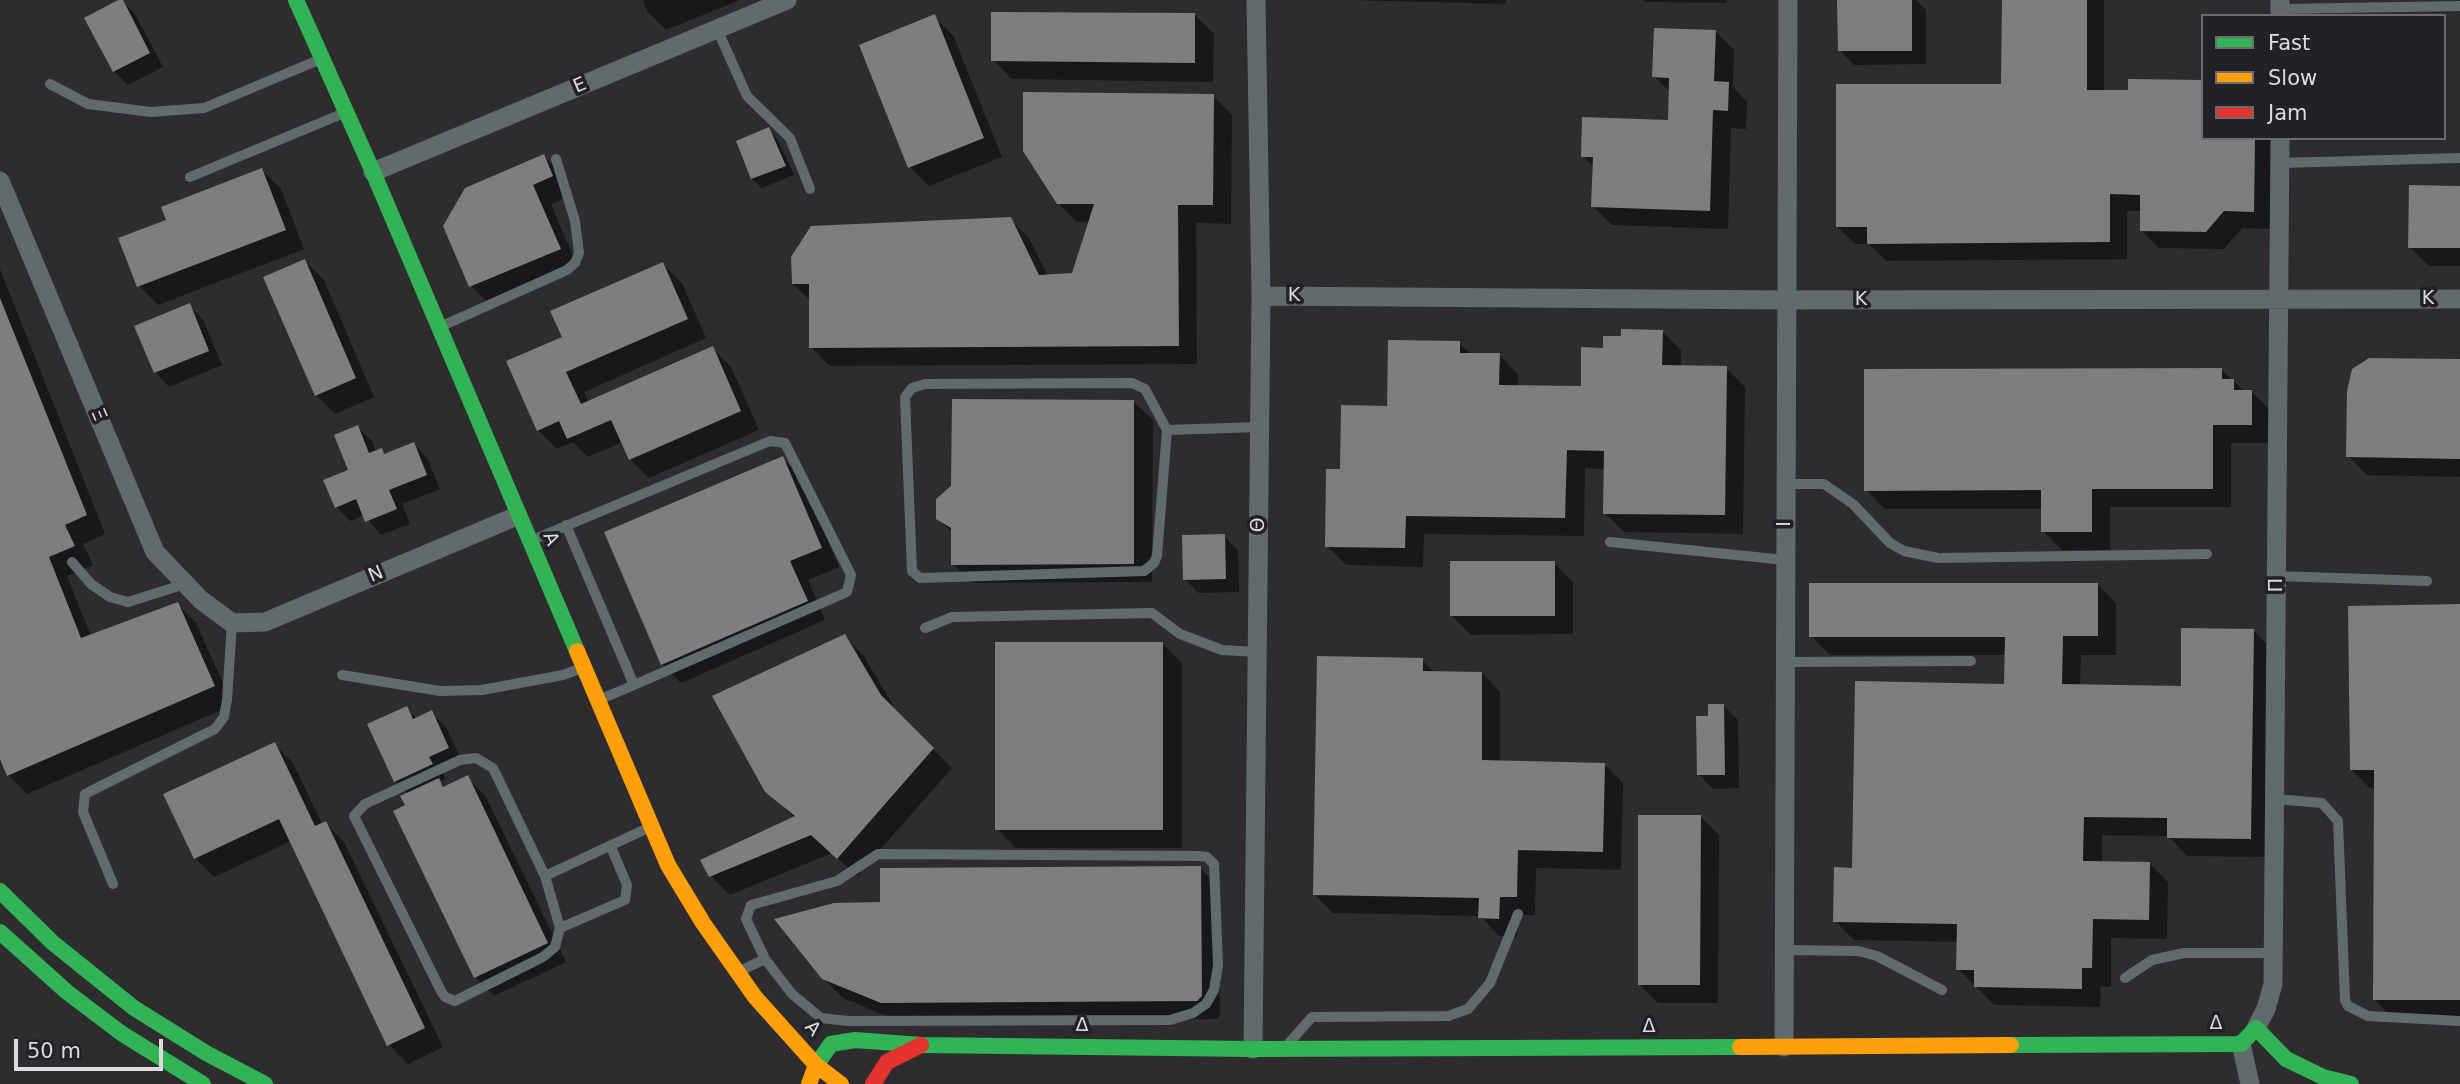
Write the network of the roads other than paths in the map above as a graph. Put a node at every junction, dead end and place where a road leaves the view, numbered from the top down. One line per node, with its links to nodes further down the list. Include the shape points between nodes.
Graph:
1 (296, 0): 8 (street, Α)
2 (787, 0): 7 (street, Ε)
3 (1256, 0): 19 (street, Θ)
4 (1788, 0): 22 (street, Ι)
5 (2460, 6): 6 (lane)
6 (2280, 8)
7 (717, 29): 15 (street, Ε); 18 (lane, via 747,96 790,138)
8 (322, 58): 9 (lane, via 204,107 150,112 88,104); 10 (street, Α)
9 (50, 84)
10 (346, 112): 15 (street, Α); 16 (lane)
11 (2280, 140): 14 (street, Π)
12 (2460, 158): 14 (lane)
13 (556, 159): 23 (lane, via 575,220 579,253 575,263)
14 (2280, 163): 20 (street, Π)
15 (373, 172): 23 (street, Α)
16 (190, 177)
17 (0, 181): 36 (street, Ξ, via 155,552)
18 (810, 189)
19 (1261, 296): 22 (street, Κ); 24 (street, Θ)
20 (2280, 299): 21 (street, Κ); 22 (street, Κ); 34 (street, Π)
21 (2460, 299)
22 (1786, 300): 26 (street, Ι)
23 (438, 328): 27 (street, Α)
24 (1260, 427): 25 (lane); 39 (street, Θ)
25 (1167, 430): 25 (lane, via 1157,556 1150,568 1137,573 920,578 912,571 905,397 912,388 925,384 1132,383 1145,389)
26 (1786, 484): 31 (lane, via 1824,484 1853,504 1889,543 1938,558); 32 (street, Ι)
27 (517, 516): 29 (street, Α); 37 (street, Ν, via 265,622)
28 (566, 525): 29 (lane); 44 (lane); 44 (lane, via 780,440 789,448 851,575 850,585 840,596)
29 (528, 542): 42 (street, Α)
30 (1610, 542): 32 (lane)
31 (2207, 554)
32 (1785, 560): 41 (street, Ι)
33 (72, 562): 36 (lane, via 101,590 128,602)
34 (2277, 576): 35 (lane); 46 (street, Π)
35 (2427, 581)
36 (186, 584): 37 (street, Ξ)
37 (232, 623): 50 (lane, via 227,699 224,717 215,729 85,794 83,812)
38 (925, 628): 39 (lane, via 952,617 1152,613 1180,634 1222,650)
39 (1257, 652): 66 (street, Θ)
40 (1971, 661): 41 (lane)
41 (1785, 662): 55 (street, Ι)
42 (583, 668): 43 (lane, via 482,690 440,691); 45 (street, Α)
43 (342, 675)
44 (635, 685): 45 (lane)
45 (597, 701): 47 (street, Α)
46 (2275, 799): 56 (street, Π); 61 (lane, via 2322,803 2338,821 2348,1006 2368,1016)
47 (651, 826): 48 (lane); 58 (street, Α, via 682,890)
48 (611, 847): 49 (lane); 53 (lane, via 628,885 628,897)
49 (545, 876): 53 (lane); 53 (lane, via 493,768 476,758 460,760 365,804 354,816 449,1000 461,1000 550,953)
50 (113, 884)
51 (0, 891): 70 (street, via 53,943 134,1008)
52 (1518, 914): 67 (lane, via 1490,983 1468,1009 1448,1016 1312,1017)
53 (560, 928)
54 (0, 932): 69 (street, via 121,1033)
55 (1785, 950): 60 (lane, via 1858,951); 65 (street, Ι)
56 (2273, 953): 59 (lane, via 2184,953 2152,960); 62 (street, Π, via 2273,984)
57 (765, 959): 57 (lane, via 792,994 821,1018 1170,1020 1206,1004 1213,990 1218,964 1214,864 1199,856 878,854 836,881 751,905 746,919); 58 (lane)
58 (736, 972): 68 (street, Α)
59 (2125, 978)
60 (1942, 990)
61 (2460, 1021)
62 (2256, 1028): 63 (street, Δ); 76 (street, via 2286,1059 2323,1077)
63 (2241, 1044): 65 (street, Δ); 75 (street)
64 (921, 1045): 66 (street, Δ); 68 (street, Δ, via 855,1040 831,1044); 74 (street, via 887,1062)
65 (1784, 1047): 67 (street, Δ)
66 (1253, 1049): 67 (street, Δ)
67 (1284, 1049)
68 (816, 1065): 71 (street); 72 (street, Α); 73 (street, Α)
69 (203, 1084)
70 (265, 1084)
71 (809, 1084)
72 (824, 1084)
73 (841, 1084)
74 (873, 1084)
75 (2250, 1084)
76 (2351, 1084)

